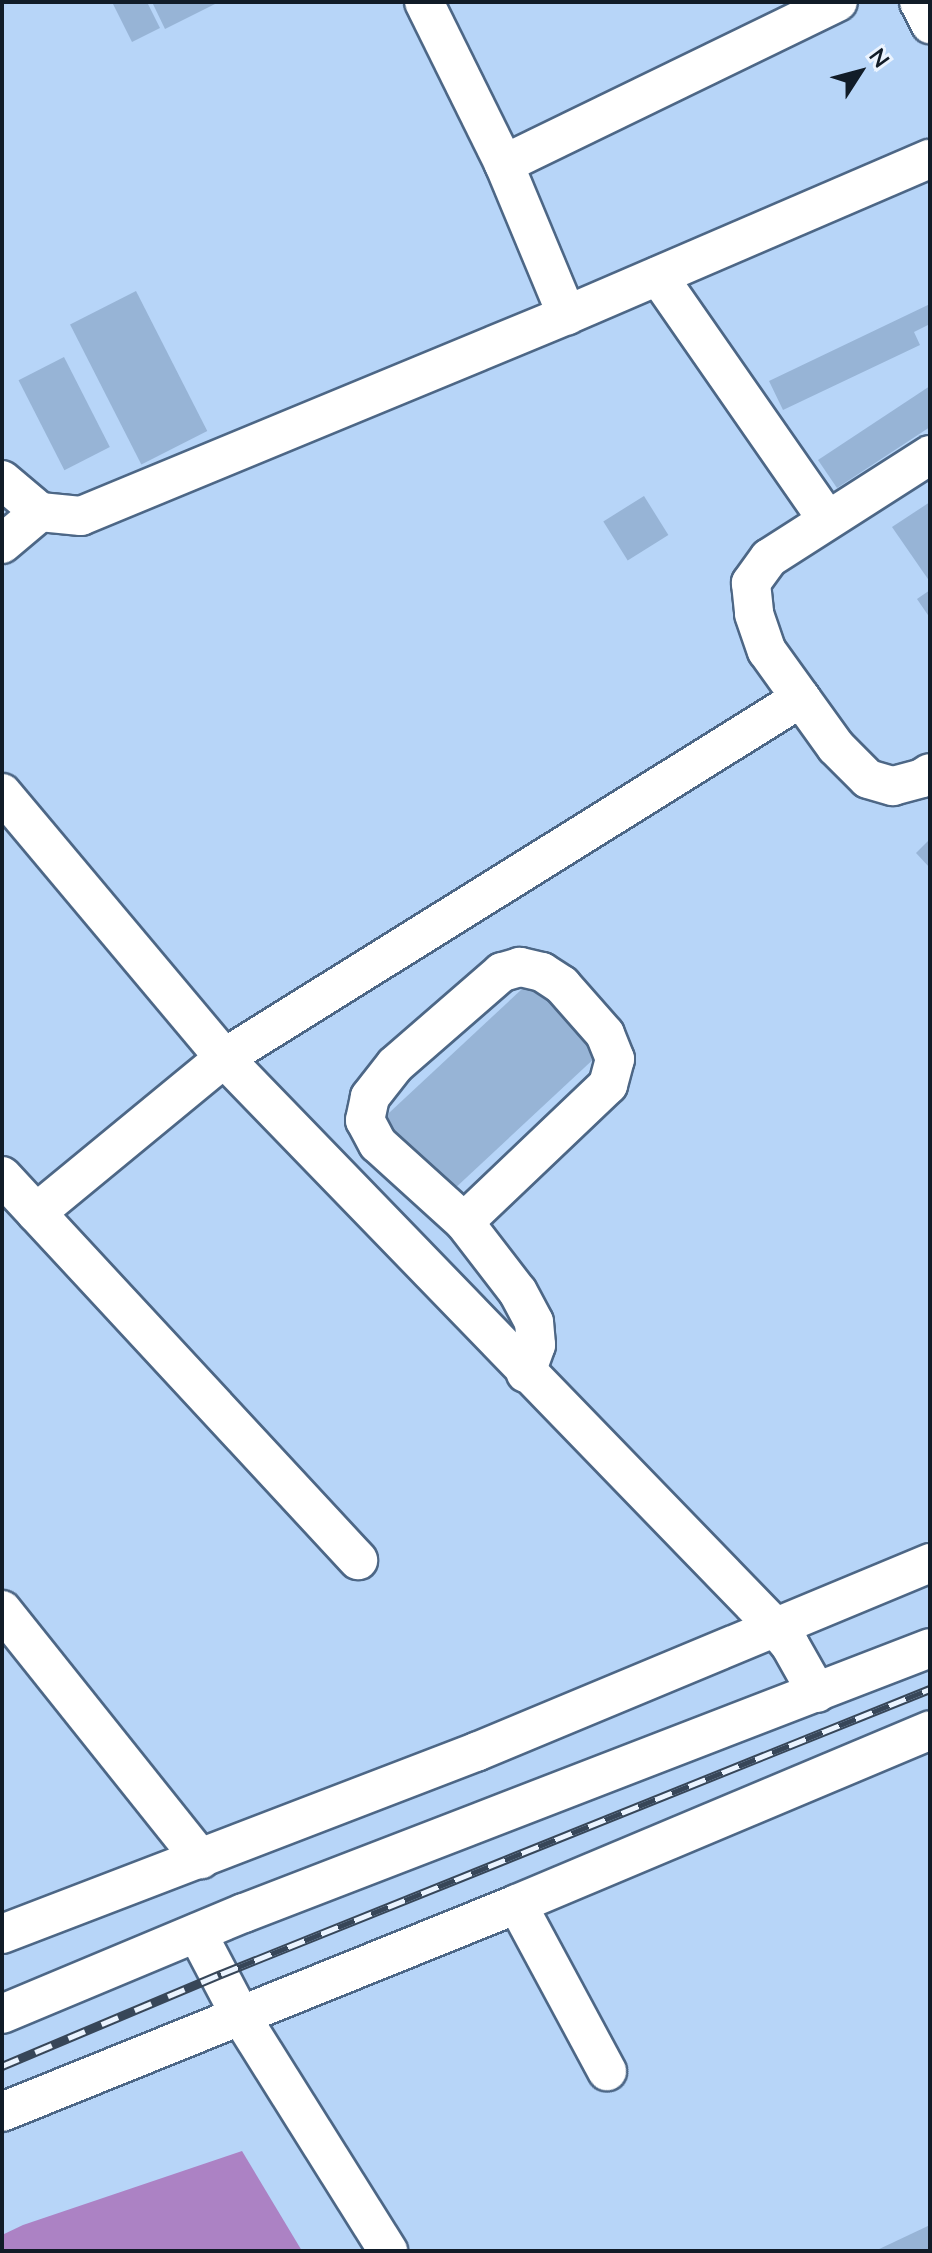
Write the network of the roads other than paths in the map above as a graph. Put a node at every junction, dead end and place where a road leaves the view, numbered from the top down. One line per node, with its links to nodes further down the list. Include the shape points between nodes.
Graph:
1 (424, 2): 6 (street)
2 (838, 2): 6 (street)
3 (919, 2): 4 (street)
4 (930, 24)
5 (930, 159): 7 (street)
6 (504, 164): 8 (street)
7 (658, 276): 8 (street); 12 (street)
8 (567, 315): 11 (street, via 81,516)
9 (930, 455): 12 (street)
10 (2, 480): 11 (street)
11 (40, 512): 13 (street)
12 (827, 519): 14 (street, via 769,558 751,583 754,614 767,651)
13 (2, 544)
14 (801, 698): 15 (street, via 836,747 868,779 893,786); 17 (street)
15 (930, 773)
16 (2, 793): 17 (street)
17 (224, 1058): 19 (street); 21 (street)
18 (2, 1176): 19 (street)
19 (36, 1213): 22 (street)
20 (464, 1222): 20 (street, via 608,1085 615,1059 605,1034 562,985 542,972 520,967 502,972 395,1065 370,1097 365,1120 378,1144); 21 (street, via 518,1292 534,1322 536,1345)
21 (526, 1373): 26 (street)
22 (358, 1560)
23 (930, 1563): 26 (street)
24 (2, 1610): 28 (street)
25 (930, 1648): 26 (street)
26 (797, 1659): 28 (street, via 476,1752); 30 (street)
27 (930, 1730): 29 (street)
28 (201, 1859): 31 (street)
29 (517, 1904): 33 (street); 34 (street)
30 (197, 1933): 32 (street); 33 (street)
31 (2, 1934)
32 (2, 2014)
33 (240, 2015): 35 (street); 36 (street)
34 (607, 2071)
35 (2, 2112)
36 (388, 2251)

